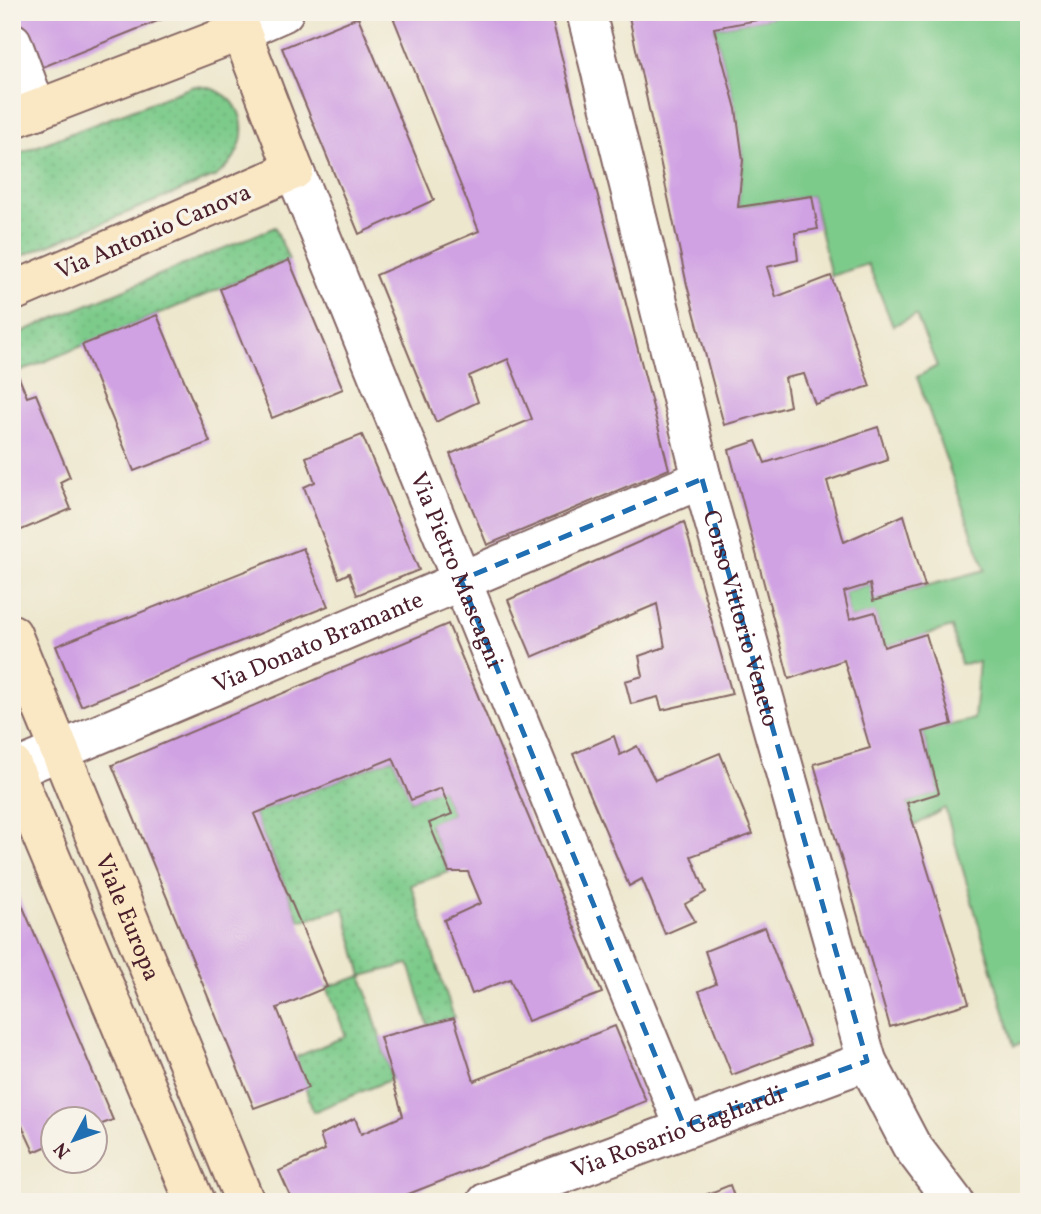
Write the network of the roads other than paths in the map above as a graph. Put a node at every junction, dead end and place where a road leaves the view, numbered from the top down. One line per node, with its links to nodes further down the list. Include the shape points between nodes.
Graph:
1 (284, 12): 3 (street)
2 (586, 12): 8 (street, Corso Vittorio Veneto)
3 (238, 22): 5 (main road); 6 (main road, Via Pietro Mascagni)
4 (12, 42): 5 (street)
5 (25, 115)
6 (294, 170): 7 (main road, Via Antonio Canova); 9 (street, Via Pietro Mascagni)
7 (12, 292)
8 (702, 479): 9 (street, Via Donato Bramante); 13 (street, Corso Vittorio Veneto)
9 (461, 580): 11 (street, Via Donato Bramante); 14 (street, Via Pietro Mascagni)
10 (12, 634): 11 (main road, Viale Europa)
11 (60, 751): 12 (street, Via Donato Bramante); 16 (main road, Viale Europa)
12 (13, 769): 15 (main road, Viale Europa)
13 (867, 1061): 14 (street, Via Rosario Gagliardi); 18 (street, Corso Vittorio Veneto, via 911,1145)
14 (684, 1126): 17 (street, Via Rosario Gagliardi)
15 (195, 1202)
16 (245, 1202)
17 (487, 1202)
18 (954, 1202)

